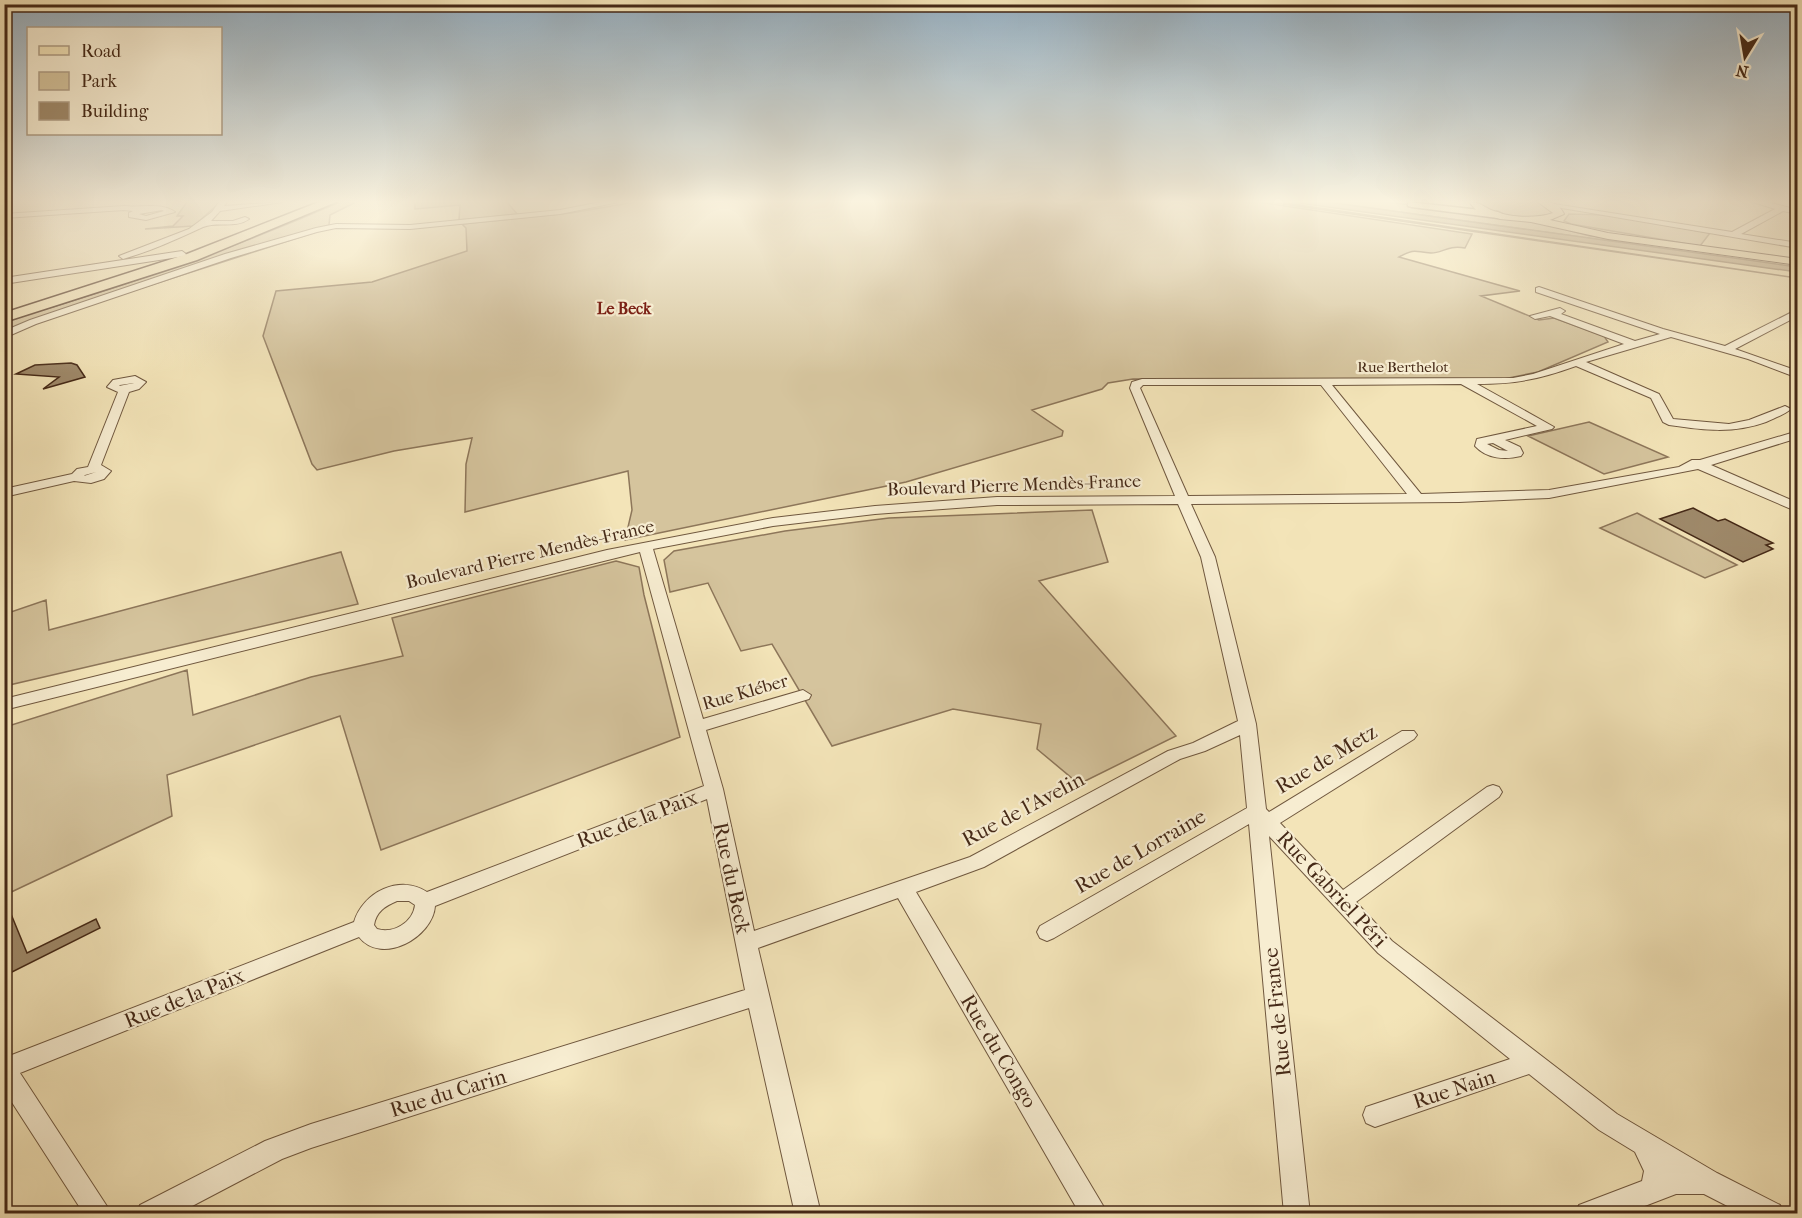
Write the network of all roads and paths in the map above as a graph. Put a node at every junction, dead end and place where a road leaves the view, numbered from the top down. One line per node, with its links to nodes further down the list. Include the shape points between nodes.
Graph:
1 (117, 259): 7 (street)
2 (149, 259): 7 (street)
3 (184, 259): 14 (highway)
4 (220, 259): 16 (street)
5 (1774, 259): 6 (main road)
6 (1797, 262)
7 (107, 265): 8 (street)
8 (4, 281)
9 (1539, 290): 10 (street)
10 (1589, 305): 12 (street); 15 (street)
11 (1797, 312): 18 (street)
12 (1551, 313): 13 (street); 17 (street)
13 (1535, 316)
14 (4, 318)
15 (1671, 334): 17 (street, Rue Berthelot); 18 (street)
16 (4, 335)
17 (1635, 345): 19 (street, Rue Berthelot)
18 (1726, 350): 20 (street)
19 (1576, 362): 22 (street, Rue Berthelot, via 1526,379); 24 (street, via 1651,394 1659,400 1669,422 1735,429)
20 (1797, 375)
21 (1324, 382): 22 (street, Rue Berthelot); 32 (street); 33 (street, Rue Berthelot, via 1142,382 1135,386)
22 (1465, 382): 27 (street, via 1548,427)
23 (124, 390): 31 (street, via 94,468 105,471 88,480 76,477)
24 (1785, 409)
25 (1797, 427): 28 (street, Boulevard Pierre Mendès-France)
26 (1797, 434): 29 (street, Boulevard Pierre Mendès-France)
27 (1494, 439)
28 (1688, 459): 29 (street); 30 (street, Boulevard Pierre Mendès-France)
29 (1701, 465): 30 (street, Boulevard Pierre Mendès-France); 34 (street)
30 (1609, 485): 32 (street, Boulevard Pierre Mendès-France, via 1528,495)
31 (4, 493)
32 (1417, 498): 33 (street, Boulevard Pierre Mendès-France)
33 (1184, 499): 35 (street, Boulevard Pierre Mendès-France, via 1028,500 893,508 773,522); 40 (street, via 1210,562)
34 (1797, 508)
35 (645, 546): 36 (street, Boulevard Pierre Mendès-France); 41 (street, Rue du Beck)
36 (272, 636): 38 (street, Boulevard Pierre Mendès-France); 39 (street, Boulevard Pierre Mendès-France)
37 (803, 695): 41 (street, Rue Kléber)
38 (4, 696)
39 (4, 705)
40 (1247, 724): 45 (street); 46 (street, Rue de l'Avelin, via 1174,755 988,857)
41 (698, 726): 43 (street, Rue du Beck)
42 (1408, 735): 45 (street, Rue de Metz)
43 (714, 789): 48 (street, Rue de la Paix); 51 (street, Rue du Beck)
44 (1493, 792): 47 (street)
45 (1262, 816): 47 (street, Rue Gabriel Péri); 50 (street, Rue de Lorraine); 63 (street, Rue de France)
46 (903, 888): 51 (street, Rue de l'Avelin); 62 (street, Rue du Congo)
47 (1344, 900): 53 (street, Rue Gabriel Péri, via 1385,947)
48 (425, 902): 49 (street, via 413,892 394,893 374,903 363,919); 49 (street, via 419,924 401,936 381,940 366,933)
49 (363, 927): 54 (street, Rue de la Paix)
50 (1047, 932)
51 (746, 943): 52 (street, Rue du Beck)
52 (757, 996): 60 (street, Rue du Carin, via 311,1136 274,1150); 61 (street, Rue du Beck)
53 (1534, 1062): 55 (street, Rue Nain); 56 (street, Rue Gabriel Péri, via 1608,1122)
54 (4, 1069): 59 (street)
55 (1375, 1115)
56 (1644, 1144): 57 (street, Rue Gabriel Péri); 58 (street, via 1657,1170)
57 (1708, 1182): 58 (street, via 1676,1181); 65 (street, Rue Gabriel Péri)
58 (1654, 1188): 64 (street)
59 (99, 1214)
60 (148, 1214)
61 (808, 1214)
62 (1095, 1214)
63 (1297, 1214)
64 (1588, 1214)
65 (1771, 1214)

